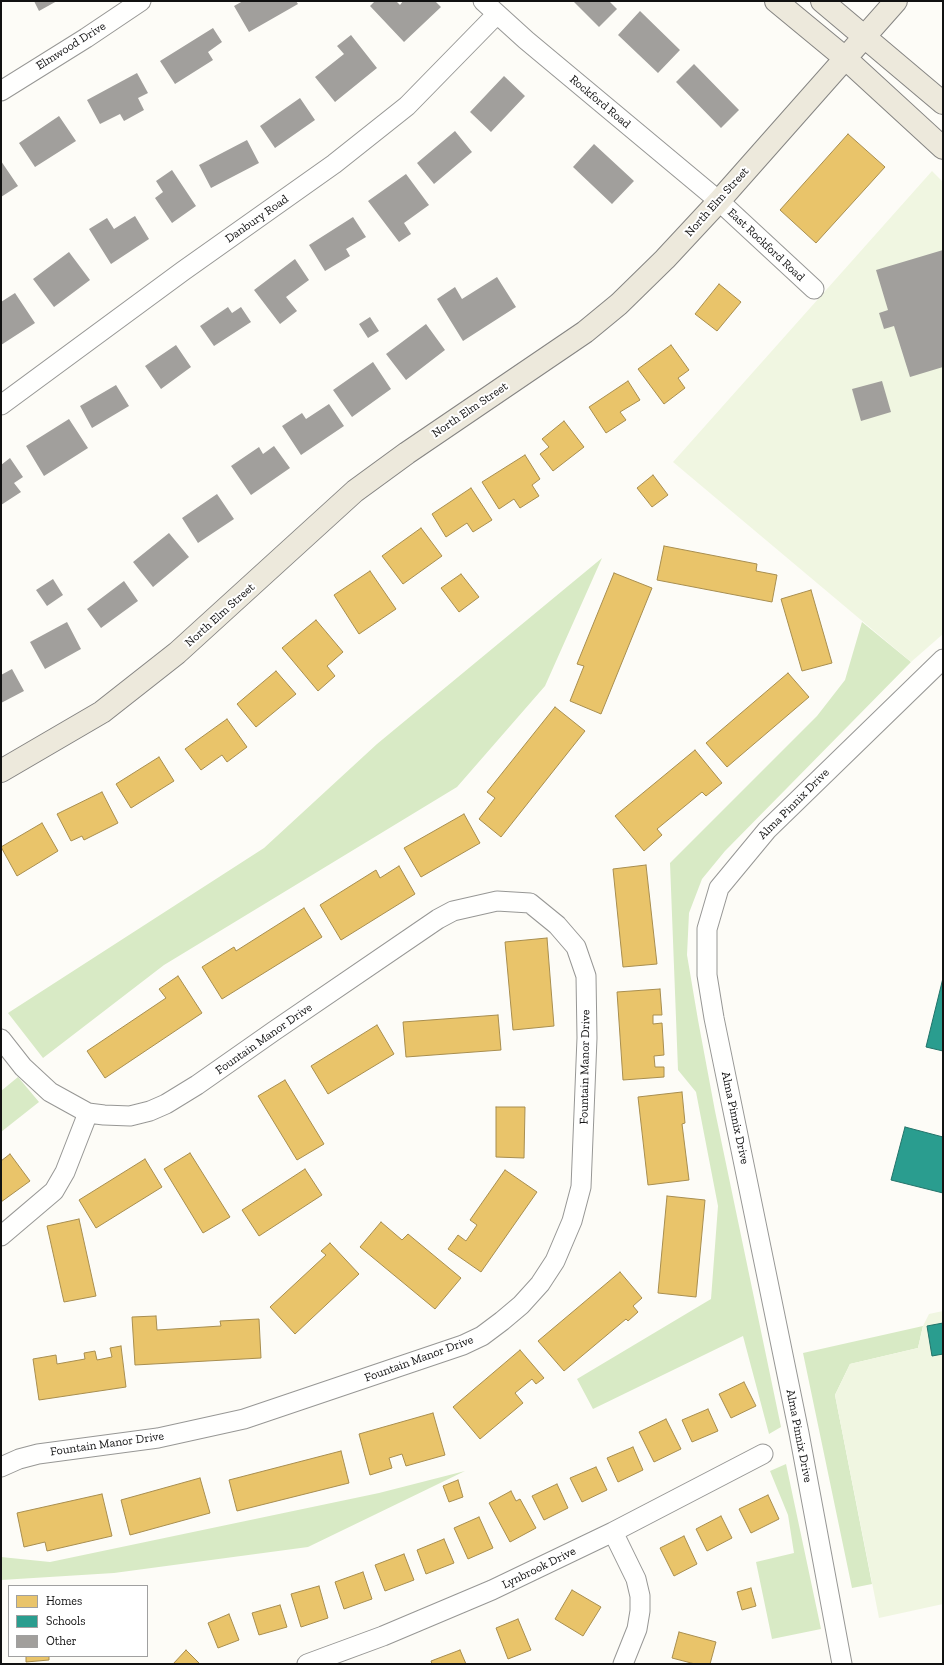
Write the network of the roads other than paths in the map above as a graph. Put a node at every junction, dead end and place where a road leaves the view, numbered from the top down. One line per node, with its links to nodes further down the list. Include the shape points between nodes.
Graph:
1 (141, 1): 8 (street, Elmwood Drive)
2 (776, 1): 7 (main road)
3 (822, 1): 6 (main road)
4 (896, 1): 6 (main road, North Elm Street)
5 (490, 7): 11 (street, Rockford Road); 13 (street, Danbury Road, via 407,106 334,164)
6 (865, 37): 7 (main road, North Elm Street); 9 (main road)
7 (845, 58): 10 (main road); 11 (main road, North Elm Street)
8 (1, 90)
9 (943, 104)
10 (943, 148)
11 (719, 201): 12 (street, East Rockford Road); 15 (main road, North Elm Street, via 665,259 586,332 355,491 177,653 102,712)
12 (814, 289)
13 (1, 405)
14 (943, 658): 24 (street, Alma Pinnix Drive, via 767,830 719,888 707,929 706,975)
15 (1, 771)
16 (1, 1039): 17 (street, Fountain Manor Drive, via 23,1067 50,1092)
17 (88, 1112): 18 (street, via 65,1172 54,1191); 20 (street, Fountain Manor Drive, via 130,1116 150,1112 166,1104 453,911 497,901 530,903 558,925 576,947 586,976 587,1038 581,1187 572,1221 555,1260 540,1284 502,1321 482,1336 463,1345 244,1419 151,1439 38,1454)
18 (1, 1236)
19 (763, 1454): 21 (street, Lynbrook Drive)
20 (1, 1467)
21 (613, 1532): 22 (street, Lynbrook Drive, via 492,1590); 23 (street, via 636,1579 640,1596 637,1629)
22 (307, 1664)
23 (622, 1664)
24 (842, 1664)

